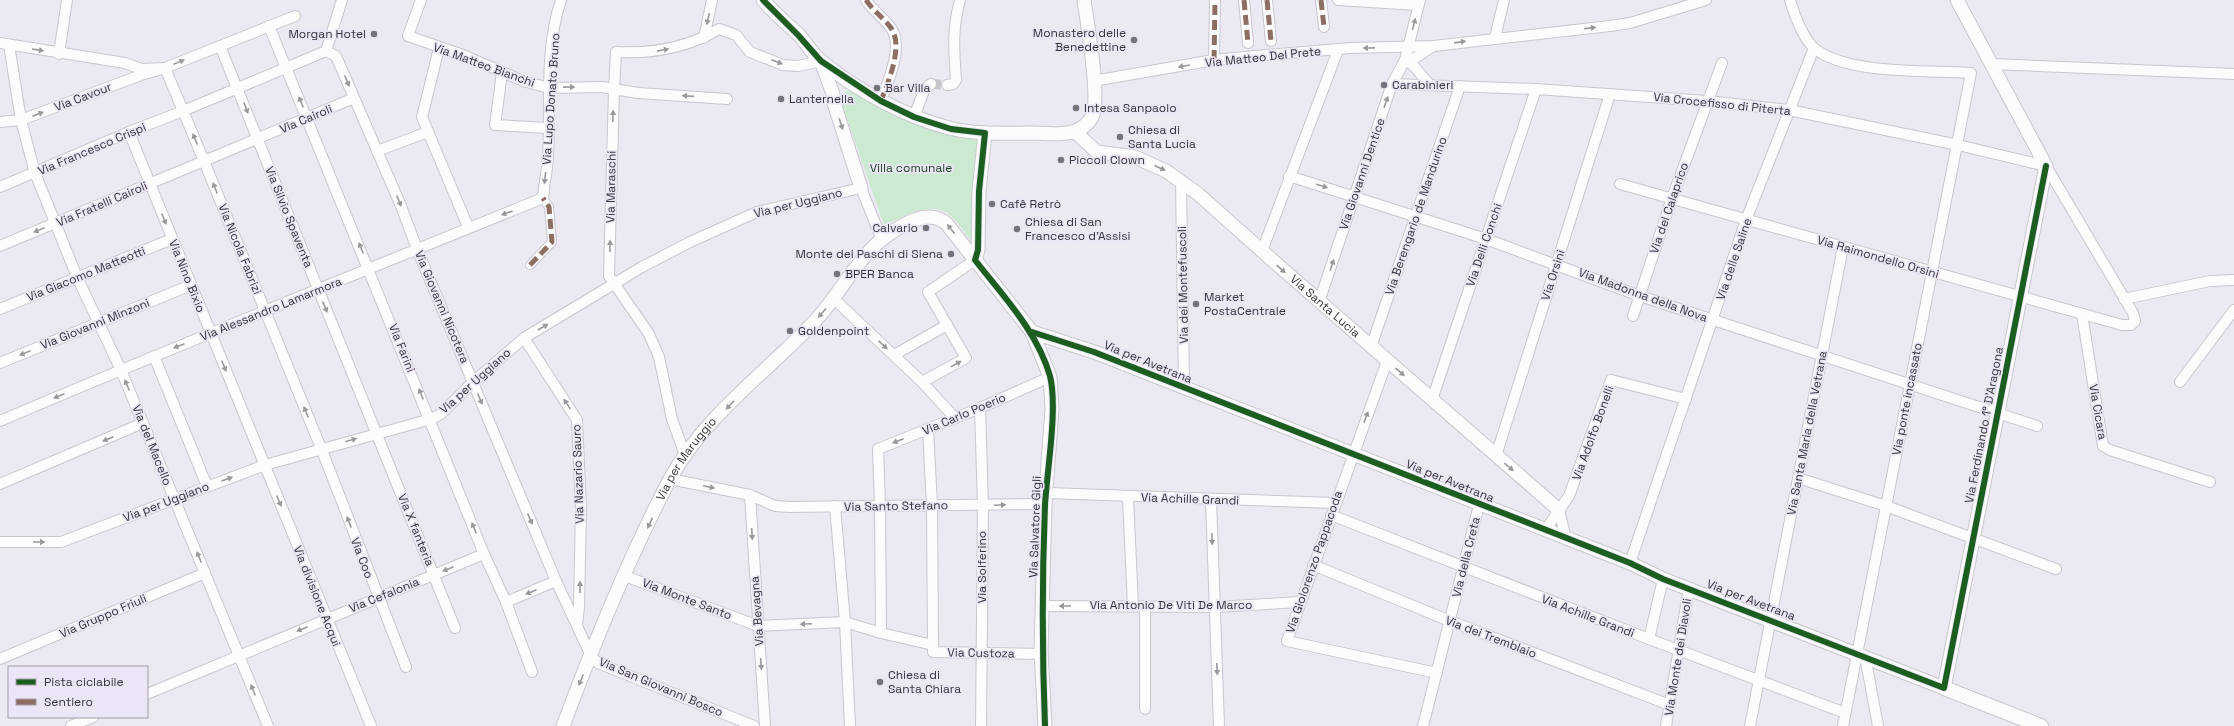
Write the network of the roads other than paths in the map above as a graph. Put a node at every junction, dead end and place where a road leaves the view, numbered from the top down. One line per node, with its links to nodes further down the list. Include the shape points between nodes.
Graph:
1 (67, 0): 35 (street)
2 (342, 0): 34 (street)
3 (421, 0): 31 (street, Via Matteo Bianchi, via 408,36)
4 (560, 0): 52 (street, Via Lupo Donato Bruno)
5 (712, 0): 23 (street, one-way to 23)
6 (763, 0): 38 (street)
7 (866, 0): 60 (street, via 892,29 896,38 895,55)
8 (960, 0): 50 (street, via 953,38 956,80)
9 (1084, 0): 46 (street)
10 (1215, 0): 36 (street)
11 (1244, 0): 27 (street)
12 (1267, 0): 25 (street)
13 (1321, 0): 22 (street)
14 (1340, 0): 19 (street)
15 (1504, 0): 24 (street)
16 (1790, 0): 32 (street, via 1795,19)
17 (1957, 0): 40 (street)
18 (1701, 1): 24 (street, Via Matteo Del Prete, one-way to 18, via 1630,23)
19 (1419, 2): 30 (street, Via Giovanni Dentice, one-way to 19)
20 (295, 16): 21 (street)
21 (269, 26): 28 (street); 41 (street, Via Farini)
22 (1324, 27)
23 (704, 38): 38 (street, one-way to 38, via 719,29 727,30 736,35 750,52 783,65 798,66); 54 (street, one-way to 23, via 616,52 641,54)
24 (1495, 38): 29 (street, Via Matteo Del Prete, one-way to 24)
25 (1271, 41)
26 (4, 44): 35 (street, one-way to 35); 66 (street, Via del Macello)
27 (1248, 44)
28 (220, 46): 42 (street, one-way to 28); 53 (street, Via Silvio Spaventa)
29 (1434, 46): 30 (street, Via Matteo Del Prete); 37 (street, Via Matteo Del Prete, via 1415,58)
30 (1408, 47): 33 (street, Via Matteo Del Prete, one-way to 33); 37 (street, Via Giovanni Dentice)
31 (439, 48): 43 (street, Via Matteo Bianchi, via 463,55); 70 (street, via 422,117)
32 (1814, 48): 62 (street, Via delle Saline); 74 (street, Via ponte incassato, via 1840,63 1860,67 1971,73)
33 (1338, 50): 36 (street, Via Matteo Del Prete); 79 (street)
34 (326, 51): 41 (street); 58 (street, Via Giovanni Nicotera, one-way to 58, via 336,56)
35 (59, 54): 42 (street, via 125,63 141,69)
36 (1214, 60): 46 (street, Via Matteo Del Prete, one-way to 46)
37 (1405, 60): 48 (street, Via Giovanni Dentice); 49 (street, via 1413,65)
38 (821, 61): 45 (street); 56 (street)
39 (1722, 63): 61 (street, Via del Calaprico)
40 (1991, 64): 44 (street); 77 (street)
41 (287, 67): 53 (street); 65 (street, Via Farini, one-way to 41)
42 (165, 68): 63 (street); 66 (street, Via Cavour, one-way to 42)
43 (502, 73): 52 (street, Via Matteo Bianchi); 68 (street, via 495,125)
44 (2234, 74)
45 (851, 81): 56 (street, via 838,83); 60 (street)
46 (1094, 81): 71 (street, via 1092,117 1086,125)
47 (930, 84): 64 (street, via 925,88)
48 (1392, 84): 49 (street, Via Crocefisso di Piterta); 85 (street, Via Giovanni Dentice, one-way to 48)
49 (1429, 84): 51 (street, Via Crocefisso di Piterta)
50 (947, 85)
51 (1460, 86): 55 (street, Via Crocefisso di Piterta); 88 (street, Via Berengario de Mandurino)
52 (549, 88): 54 (street, Via Matteo Bianchi, one-way to 54); 68 (street, Via Lupo Donato Bruno)
53 (238, 89): 63 (street, Via Francesco Crispi); 73 (street, Via Silvio Spaventa, one-way to 73)
54 (614, 89): 59 (street, Via Matteo Bianchi, one-way to 54); 106 (street, Via Maraschi, one-way to 54, via 609,276)
55 (1536, 89): 57 (street, Via Crocefisso di Piterta); 93 (street, Via Delli Conchi)
56 (833, 94): 84 (street, one-way to 84)
57 (1610, 94): 61 (street, Via Crocefisso di Piterta); 100 (street, Via Orsini)
58 (354, 98): 65 (street, Via Cairoli); 75 (street, Via Giovanni Nicotera)
59 (727, 99)
60 (881, 101): 64 (street)
61 (1707, 101): 62 (street, Via Crocefisso di Piterta); 87 (street, Via del Calaprico)
62 (1789, 110): 74 (street, Via Crocefisso di Piterta); 89 (street, Via delle Saline)
63 (183, 111): 69 (street, Via Francesco Crispi); 76 (street, Via Nicola Fabrizi, one-way to 63)
64 (914, 117): 72 (street, via 950,129)
65 (308, 118): 73 (street, Via Cairoli); 102 (street, Via Farini, one-way to 65)
66 (21, 120): 67 (street, Via Cavour); 78 (street, Via del Macello)
67 (0, 122)
68 (548, 128): 86 (street, Via Lupo Donato Bruno, one-way to 86, via 548,159)
69 (129, 132): 78 (street, Via Francesco Crispi); 81 (street, Via Nino Bixio)
70 (428, 132): 75 (street); 91 (street)
71 (1075, 132): 72 (street); 80 (street, Via Santa Lucia, one-way to 80, via 1097,152 1135,157)
72 (985, 133): 99 (street, via 979,191 978,250)
73 (257, 139): 76 (street, Via Cairoli); 108 (street, Via Silvio Spaventa)
74 (1958, 145): 77 (street, Via Crocefisso di Piterta); 103 (street, Via ponte incassato)
75 (377, 151): 97 (street, Via Giovanni Nicotera, one-way to 97)
76 (204, 161): 81 (street, Via Fratelli Cairoli); 116 (street, Via Nicola Fabrizi, one-way to 76)
77 (2046, 166): 110 (street, Via Ferdinando 1° D'Aragona); 112 (street)
78 (35, 173): 83 (street, Via Francesco Crispi); 90 (street, Via del Macello)
79 (1289, 176): 85 (street, Via Madonna della Nova, one-way to 85); 98 (street)
80 (1181, 181): 98 (street, Via Santa Lucia, via 1197,192); 137 (street, Via dei Montefuscoli)
81 (150, 183): 90 (street, Via Fratelli Cairoli); 92 (street, Via Nino Bixio, one-way to 92)
82 (1620, 184): 87 (street, Via Raimondello Orsini)
83 (0, 188)
84 (861, 188): 94 (street); 106 (street, Via per Uggiano, via 757,212 690,242)
85 (1355, 196): 88 (street, Via Madonna della Nova); 113 (street, Via Giovanni Dentice, one-way to 85)
86 (543, 198): 91 (street, Via Alessandro Lamarmora, one-way to 91); 101 (street, via 549,207 552,242)
87 (1672, 198): 89 (street, Via Raimondello Orsini); 109 (street, Via del Calaprico)
88 (1416, 216): 93 (street, Via Madonna della Nova); 125 (street, Via Berengario de Mandurino)
89 (1746, 220): 96 (street, Via Raimondello Orsini); 119 (street, Via delle Saline)
90 (55, 224): 95 (street, Via Fratelli Cairoli, one-way to 95); 104 (street, Via del Macello)
91 (468, 227): 97 (street, Via Alessandro Lamarmora)
92 (172, 239): 104 (street, Via Giacomo Matteotti); 107 (street, Via Nino Bixio)
93 (1486, 239): 100 (street, Via Madonna della Nova); 138 (street, Via Delli Conchi)
94 (882, 240): 99 (street, Via per Maruggio, one-way to 94, via 946,223 935,216 922,217); 111 (street, Via per Maruggio, via 865,256)
95 (0, 246)
96 (1842, 247): 103 (street, Via Raimondello Orsini); 127 (street, Via Santa Maria della Vetrana)
97 (417, 249): 102 (street, Via Alessandro Lamarmora); 133 (street, Via Giovanni Nicotera)
98 (1262, 251): 113 (street, Via Santa Lucia, one-way to 113)
99 (975, 260): 121 (street, via 928,292); 122 (street)
100 (1556, 264): 109 (street, Via Madonna della Nova); 152 (street, Via Orsini)
101 (530, 265)
102 (369, 270): 108 (street, Via Alessandro Lamarmora); 143 (street, Via Farini, one-way to 102)
103 (1932, 272): 110 (street, Via Raimondello Orsini); 136 (street, Via ponte incassato)
104 (77, 277): 114 (street, Via Giacomo Matteotti); 120 (street, Via del Macello)
105 (2234, 280): 112 (street, via 2210,280)
106 (614, 284): 124 (street, Via per Uggiano, one-way to 106); 151 (street, via 649,334 660,356 672,419)
107 (191, 285): 120 (street, Via Giovanni Minzoni); 123 (street, Via Nino Bixio)
108 (318, 290): 116 (street, Via Alessandro Lamarmora); 148 (street, Via Silvio Spaventa, one-way to 148)
109 (1640, 296): 118 (street, Via del Calaprico); 119 (street, Via Madonna della Nova)
110 (2020, 297): 117 (street, Via Raimondello Orsini); 141 (street, Via Ferdinando 1° D'Aragona)
111 (834, 299): 126 (street, one-way to 126); 151 (street, Via per Maruggio, one-way to 151, via 814,323 716,419)
112 (2124, 299): 117 (street, Via Raimondello Orsini, via 2133,312 2135,321 2131,325)
113 (1319, 302): 125 (street, Via Santa Lucia)
114 (0, 309)
115 (2234, 310): 135 (street)
116 (264, 312): 123 (street, Via Alessandro Lamarmora); 149 (street, Via Nicola Fabrizi, one-way to 116)
117 (2082, 314): 156 (street, Via Cicara, via 2104,446)
118 (1633, 316)
119 (1713, 321): 127 (street, Via Madonna della Nova); 139 (street, Via delle Saline)
120 (98, 323): 130 (street, Via Giovanni Minzoni, one-way to 130); 131 (street, Via del Macello)
121 (947, 325): 126 (street); 134 (street, one-way to 121, via 966,358)
122 (1032, 332): 132 (street, Via Salvatore Gigli); 137 (street, Via per Avetrana, via 1094,352)
123 (211, 334): 128 (street, Via Alessandro Lamarmora, one-way to 128); 153 (street, Via Nino Bixio, one-way to 153)
124 (524, 338): 133 (street, Via per Uggiano); 199 (street, Via Nazario Sauro, one-way to 124, via 581,509 577,420)
125 (1370, 347): 129 (street, Via Santa Lucia)
126 (894, 355): 134 (street)
127 (1823, 355): 136 (street, Via Madonna della Nova); 154 (street, Via Santa Maria della Vetrana)
128 (154, 356): 131 (street, Via Alessandro Lamarmora); 158 (street)
129 (1387, 361): 138 (street, Via Santa Lucia, one-way to 138); 150 (street, Via Giolorenzo Pappacoda, one-way to 129)
130 (0, 363)
131 (121, 370): 144 (street, Via Alessandro Lamarmora, one-way to 144); 145 (street, Via del Macello, one-way to 131)
132 (1050, 377): 140 (street, Via Carlo Poerio); 161 (street, Via Salvatore Gigli, via 1052,409)
133 (473, 382): 143 (street, Via per Uggiano, via 441,414); 186 (street, Via Giovanni Nicotera, one-way to 186)
134 (922, 382): 142 (street)
135 (2180, 382)
136 (1910, 385): 141 (street, Via Madonna della Nova); 170 (street, Via ponte incassato)
137 (1184, 388): 150 (street, Via per Avetrana)
138 (1432, 400): 152 (street, Via Santa Lucia)
139 (1686, 400): 171 (street, Via Adolfo Bonelli, via 1611,380 1569,496); 178 (street, Via delle Saline)
140 (980, 408): 142 (street, Via Carlo Poerio); 169 (street, Via Solferino)
141 (1997, 412): 146 (street, Via Madonna della Nova); 175 (street, Via Ferdinando 1° D'Aragona)
142 (955, 418): 147 (street, Via Carlo Poerio)
143 (431, 419): 148 (street, Via per Uggiano); 177 (street, Via Farini, one-way to 143)
144 (0, 421)
145 (144, 424): 157 (street, one-way to 157); 162 (street, Via del Macello)
146 (2037, 426)
147 (928, 429): 165 (street); 168 (street, Via Carlo Poerio, one-way to 168, via 878,449)
148 (376, 433): 149 (street, Via per Uggiano, one-way to 148); 183 (street, Via X fanteria)
149 (321, 448): 153 (street, Via per Uggiano); 188 (street, Via Coo, one-way to 149)
150 (1352, 453): 164 (street, Via Giolorenzo Pappacoda); 166 (street, Via per Avetrana)
151 (685, 455): 155 (street, Via per Maruggio)
152 (1496, 456): 171 (street, Via Santa Lucia, one-way to 171)
153 (265, 465): 158 (street, Via per Uggiano, one-way to 153); 195 (street, Via divisione Acqui, one-way to 195)
154 (1798, 478): 170 (street); 196 (street, Via Santa Maria della Vetrana)
155 (670, 479): 159 (street, Via Santo Stefano, one-way to 159); 184 (street, Via per Maruggio, one-way to 184)
156 (2210, 482)
157 (0, 484)
158 (207, 486): 162 (street, Via per Uggiano)
159 (750, 495): 167 (street, Via Santo Stefano, via 775,506); 200 (street, Via Bevagna, one-way to 200)
160 (1128, 497): 161 (street, Via Achille Grandi); 163 (street, Via Achille Grandi); 192 (street)
161 (1046, 498): 169 (street, Via Santo Stefano, one-way to 161); 191 (street, Via Salvatore Gigli)
162 (175, 499): 176 (street, Via per Uggiano, one-way to 162, via 61,542); 182 (street, Via del Macello, one-way to 162)
163 (1211, 500): 164 (street, Via Achille Grandi); 194 (street, one-way to 194)
164 (1334, 503): 172 (street, Via Giolorenzo Pappacoda)
165 (932, 505): 168 (street, Via Santo Stefano); 169 (street, Via Santo Stefano); 204 (street)
166 (1479, 505): 173 (street, Via per Avetrana); 180 (street, Via della Creta)
167 (835, 506): 168 (street, Via Santo Stefano); 198 (street)
168 (880, 506): 202 (street)
169 (983, 506): 206 (street, Via Solferino)
170 (1886, 506): 175 (street); 208 (street, Via ponte incassato)
171 (1559, 510): 173 (street); 174 (street)
172 (1331, 515): 179 (street, Via Giolorenzo Pappacoda); 180 (street, Via Achille Grandi)
173 (1545, 531): 174 (street, Via per Avetrana)
174 (1566, 539): 178 (street, Via per Avetrana)
175 (1972, 539): 181 (street); 216 (street, Via Ferdinando 1° D'Aragona)
176 (0, 542)
177 (484, 554): 183 (street, Via Cefalonia, one-way to 183); 189 (street, Via Farini)
178 (1630, 564): 185 (street, Via per Avetrana)
179 (1313, 565): 190 (street, Via Giolorenzo Pappacoda); 197 (street, Via dei Tremblaio)
180 (1463, 567): 197 (street, Via della Creta); 203 (street, Via Achille Grandi)
181 (2056, 569)
182 (205, 572): 209 (street, Via del Macello); 211 (street, Via Gruppo Friuli)
183 (434, 575): 188 (street, Via Cefalonia); 201 (street, Via X fanteria)
184 (625, 576): 200 (street, Via Monte Santo); 210 (street, Via per Maruggio)
185 (1663, 578): 187 (street, Via per Avetrana); 203 (street)
186 (556, 581): 189 (street, one-way to 189); 199 (street, Via Giovanni Nicotera)
187 (1689, 588): 196 (street, Via per Avetrana); 205 (street, Via Monte dei Diavoli)
188 (378, 598): 195 (street, Via Cefalonia); 212 (street, Via Coo)
189 (506, 602): 213 (street, Via Farini)
190 (1300, 602): 194 (street, Via Antonio De Viti De Marco); 214 (street, Via Giolorenzo Pappacoda, via 1287,641)
191 (1043, 606): 192 (street, Via Antonio De Viti De Marco, one-way to 191); 207 (street, Via Salvatore Gigli)
192 (1133, 606): 193 (street, Via Antonio De Viti De Marco)
193 (1145, 606): 194 (street, Via Antonio De Viti De Marco); 219 (street)
194 (1215, 607): 231 (street, one-way to 231)
195 (326, 619): 209 (street, Via Cefalonia, one-way to 209); 224 (street, Via divisione Acqui)
196 (1770, 619): 208 (street, Via per Avetrana); 215 (street, Via Santa Maria della Vetrana)
197 (1450, 621): 214 (street, Via della Creta); 218 (street, Via dei Tremblaio)
198 (845, 622): 200 (street, Via Monte Santo, one-way to 200); 202 (street, Via Custoza); 228 (street)
199 (577, 625): 210 (street, Via Giovanni Nicotera)
200 (758, 626): 227 (street, Via Bevagna, one-way to 227)
201 (455, 628)
202 (881, 634): 204 (street, Via Custoza)
203 (1649, 640): 205 (street, Via Achille Grandi)
204 (933, 645): 206 (street, Via Custoza, via 933,652)
205 (1680, 651): 215 (street, Via Achille Grandi); 218 (street, Via Monte dei Diavoli)
206 (982, 653): 207 (street, Via Custoza); 229 (street, Via Solferino)
207 (1041, 654): 230 (street, Via Salvatore Gigli)
208 (1861, 654): 216 (street, Via per Avetrana); 220 (street, Via ponte incassato); 236 (street)
209 (239, 655): 217 (street, Via Cefalonia); 223 (street, Via del Macello, one-way to 209)
210 (591, 656): 225 (street, Via per Maruggio, one-way to 225); 226 (street, Via San Giovanni Bosco, via 598,663)
211 (0, 658)
212 (406, 667)
213 (532, 672)
214 (1437, 673): 232 (street, Via della Creta)
215 (1759, 680): 220 (street, Via Achille Grandi); 234 (street, Via Santa Maria della Vetrana)
216 (1944, 688): 237 (main road)
217 (148, 694)
218 (1670, 705): 233 (street, Via Monte dei Diavoli)
219 (1145, 710)
220 (1845, 713): 235 (street, Via ponte incassato)
221 (91, 718): 222 (street)
222 (71, 726)
223 (268, 726)
224 (370, 726)
225 (563, 726)
226 (754, 726)
227 (765, 726)
228 (850, 726)
229 (981, 726)
230 (1045, 726)
231 (1219, 726)
232 (1423, 726)
233 (1666, 726)
234 (1750, 726)
235 (1843, 726)
236 (1878, 726)
237 (2041, 726)

